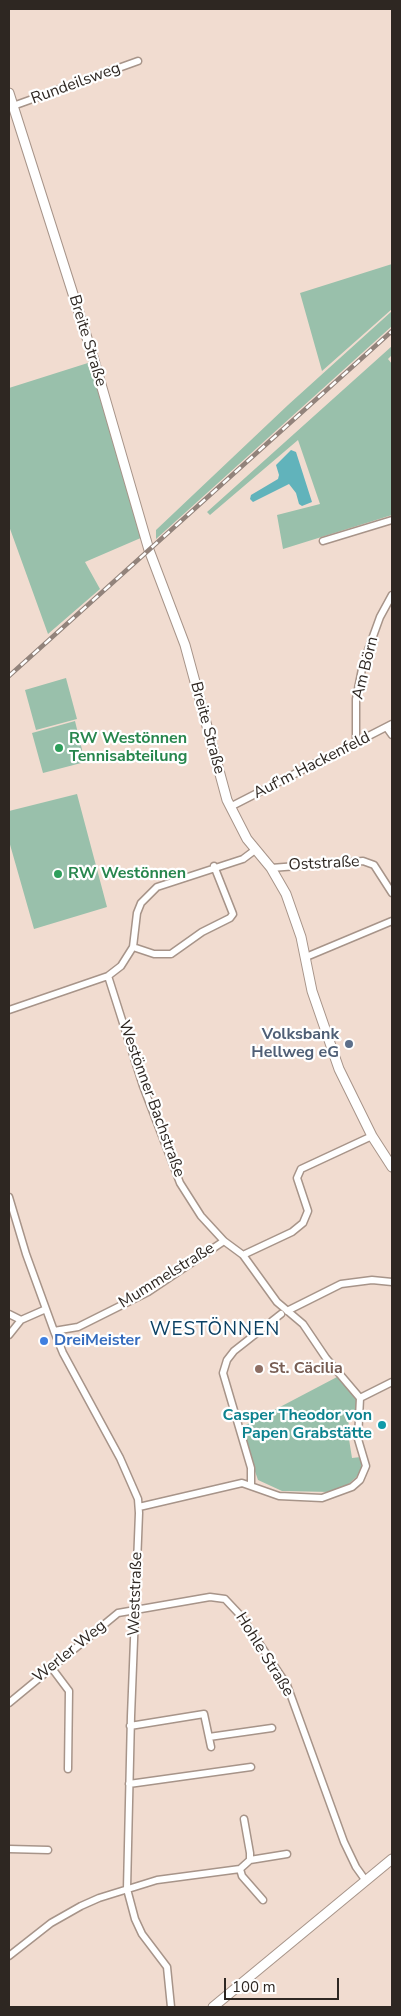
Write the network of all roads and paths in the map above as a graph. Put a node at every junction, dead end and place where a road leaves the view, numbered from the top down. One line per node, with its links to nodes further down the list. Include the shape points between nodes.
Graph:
1 (138, 61): 3 (street, Rundeilsweg)
2 (9, 93): 3 (street, Breite Straße)
3 (13, 106): 10 (street, Breite Straße, via 149,550 185,645)
4 (392, 520): 5 (street)
5 (323, 541)
6 (392, 595): 9 (street, Am Börn, via 380,617 363,664 356,699)
7 (390, 726): 8 (street); 9 (street, Auf'm Hackenfeld)
8 (392, 734)
9 (356, 744): 10 (street, Auf'm Hackenfeld)
10 (230, 807): 11 (street, Breite Straße)
11 (255, 850): 12 (street, via 242,859); 13 (street, Breite Straße)
12 (214, 866): 16 (street, via 167,882 147,895 137,913); 16 (street, via 233,914 230,918 202,932 171,954 154,954)
13 (271, 868): 14 (street, Oststraße, via 363,860 374,865); 17 (street, Breite Straße, via 292,908)
14 (392, 892)
15 (392, 921): 17 (street)
16 (133, 947): 18 (street, via 121,966)
17 (306, 958): 20 (street, Breite Straße, via 315,1000 339,1069)
18 (108, 976): 19 (street); 23 (street, Westönner Bachstraße, via 180,1183 201,1216)
19 (9, 1010)
20 (372, 1136): 21 (street, Breite Straße); 24 (street, via 301,1169 297,1178 308,1211 303,1223 292,1232)
21 (392, 1167)
22 (9, 1196): 26 (street, Weststraße)
23 (224, 1241): 24 (street, Westönner Bachstraße); 30 (street, Mummelstraße, via 148,1292 78,1327)
24 (243, 1255): 27 (street, Westönner Bachstraße)
25 (392, 1282): 27 (street, via 372,1280 341,1284)
26 (46, 1309): 29 (street); 30 (street, Weststraße)
27 (284, 1312): 33 (street, Westönner Bachstraße, via 303,1324 326,1358); 34 (street, via 234,1351 222,1373 251,1468)
28 (9, 1314): 29 (street)
29 (21, 1320): 31 (street)
30 (54, 1331): 35 (street, Weststraße, via 133,1484)
31 (9, 1335)
32 (392, 1382): 33 (street)
33 (360, 1398): 34 (street, via 358,1439 366,1466 360,1480 352,1487 322,1498 300,1498 280,1496)
34 (251, 1484): 35 (street, via 230,1485)
35 (139, 1507): 36 (street, Weststraße)
36 (135, 1608): 37 (street, Werler Weg, via 118,1613); 39 (street, Weststraße); 53 (street, Hohle Straße, via 210,1597 222,1598 232,1604 287,1686 344,1842)
37 (51, 1667): 38 (street, Werler Weg); 44 (street, via 69,1691)
38 (9, 1703)
39 (130, 1726): 41 (street, via 204,1714); 45 (street, Weststraße)
40 (272, 1728): 41 (street)
41 (209, 1737): 42 (street)
42 (211, 1747)
43 (251, 1767): 45 (street)
44 (68, 1769)
45 (129, 1784): 54 (street, Weststraße)
46 (244, 1819): 51 (street)
47 (9, 1849): 48 (street)
48 (48, 1850)
49 (287, 1854): 51 (street)
50 (392, 1859): 53 (street)
51 (250, 1860): 52 (street)
52 (240, 1869): 54 (street, via 157,1880); 55 (street, via 242,1876)
53 (366, 1880): 58 (street)
54 (127, 1889): 56 (street, via 80,1906); 57 (street, Weststraße, via 134,1919 167,1967)
55 (263, 1900)
56 (9, 1956)
57 (171, 2007)
58 (213, 2007)

